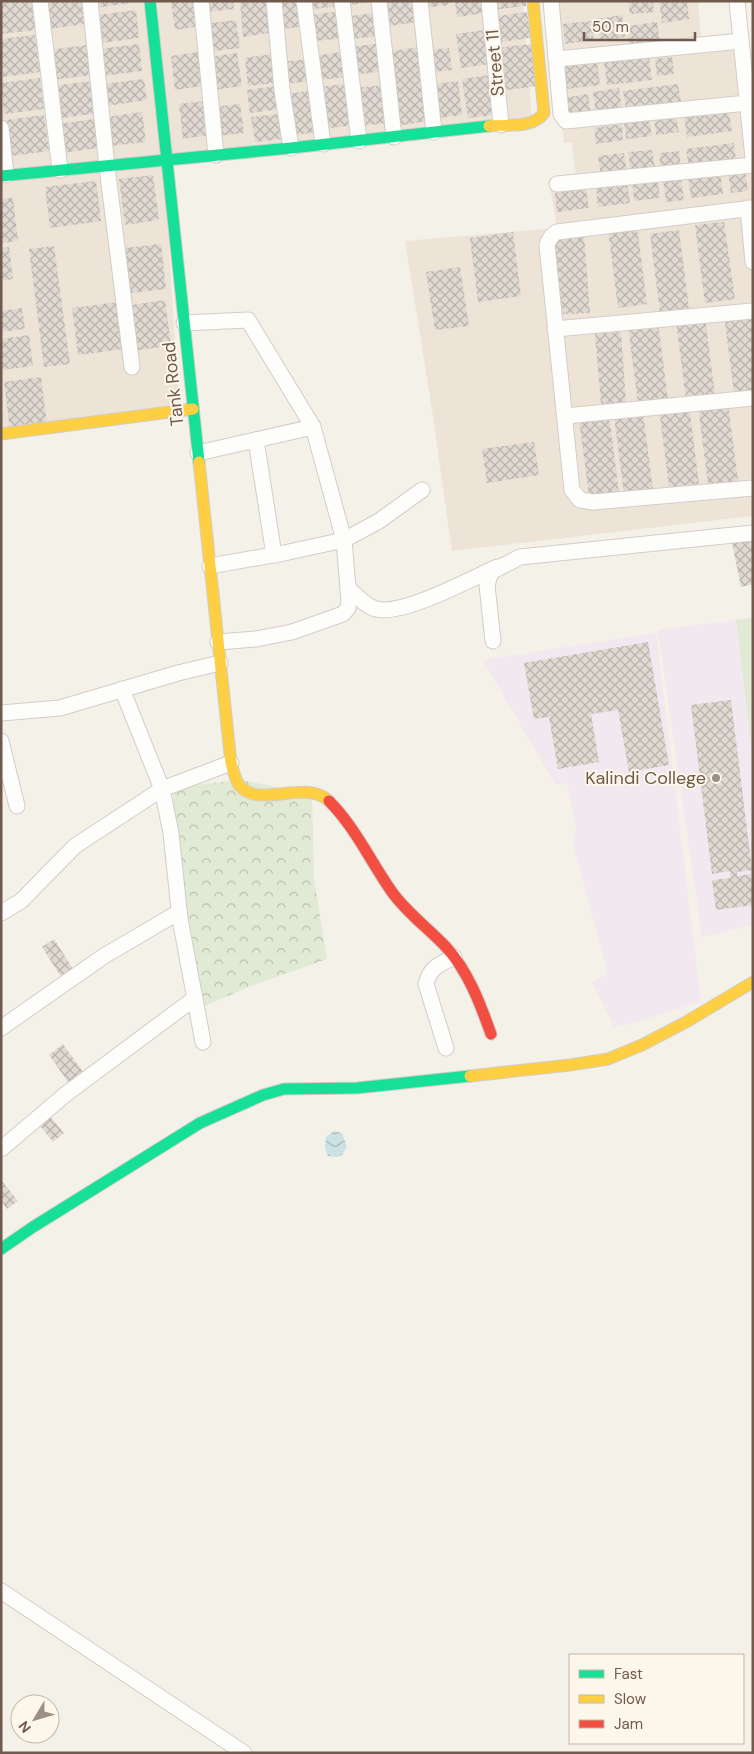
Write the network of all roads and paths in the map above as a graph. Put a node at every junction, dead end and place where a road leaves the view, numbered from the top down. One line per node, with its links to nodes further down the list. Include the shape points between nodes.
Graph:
1 (40, 1): 29 (street)
2 (90, 1): 28 (street)
3 (150, 1): 26 (street, Tank Road)
4 (201, 1): 24 (street)
5 (274, 1): 23 (street)
6 (304, 1): 22 (street)
7 (342, 1): 21 (street)
8 (379, 1): 20 (street)
9 (420, 1): 19 (street)
10 (490, 1): 17 (street, Street 11)
11 (533, 1): 17 (street, via 544,113 535,123)
12 (551, 1): 15 (street)
13 (737, 1): 14 (street)
14 (741, 41): 15 (street); 16 (street)
15 (556, 59): 16 (street, via 562,114 566,121)
16 (747, 103): 25 (street)
17 (501, 125): 19 (street)
18 (1, 128): 30 (street)
19 (434, 132): 20 (street)
20 (394, 136): 21 (street)
21 (359, 141): 22 (street)
22 (323, 144): 23 (street)
23 (291, 148): 24 (street)
24 (216, 155): 26 (street)
25 (753, 158)
26 (167, 160): 28 (street); 35 (street, Tank Road)
27 (753, 165): 31 (street)
28 (107, 167): 29 (street); 37 (street)
29 (60, 170): 30 (street)
30 (4, 176)
31 (556, 184)
32 (750, 208): 33 (street); 36 (street, via 553,234 547,245)
33 (753, 262)
34 (753, 311): 36 (street)
35 (184, 324): 39 (street, Tank Road); 41 (street, via 248,320)
36 (555, 329): 40 (street)
37 (132, 367)
38 (753, 398): 40 (street)
39 (193, 409): 43 (street); 45 (street, Tank Road)
40 (565, 416): 46 (street, via 572,490 580,500 593,502)
41 (313, 427): 44 (street); 49 (street)
42 (1, 430): 43 (street)
43 (2, 434)
44 (256, 440): 45 (street); 50 (street)
45 (198, 453): 52 (street, Tank Road)
46 (753, 488)
47 (422, 490): 49 (street, via 379,521)
48 (753, 533): 51 (street, via 520,556)
49 (344, 540): 50 (street); 53 (street)
50 (274, 555): 52 (street)
51 (502, 565): 53 (street, via 434,596 385,609 366,604); 54 (street, via 491,572 487,586)
52 (210, 566): 55 (street, Tank Road)
53 (348, 588): 55 (street, via 348,608 343,614 292,632)
54 (493, 641)
55 (218, 642): 56 (street, Tank Road)
56 (220, 663): 57 (street); 60 (street, Tank Road)
57 (122, 689): 58 (street, via 60,708); 61 (street)
58 (1, 712)
59 (1, 741): 62 (street)
60 (231, 763): 61 (street); 65 (street, Tank Road, via 240,786 249,794 302,791 322,796 338,810 394,894)
61 (162, 789): 63 (street, via 171,833); 64 (street, via 76,846 21,901)
62 (17, 806)
63 (179, 912): 67 (street); 68 (street, via 104,956)
64 (1, 913)
65 (454, 956): 69 (street, Tank Road, via 478,998); 71 (street, via 428,974 426,984)
66 (753, 982): 73 (street, via 651,1041 608,1059 357,1088 284,1089 263,1095 200,1123)
67 (195, 998): 70 (street); 72 (street, via 66,1094)
68 (1, 1028)
69 (491, 1034)
70 (203, 1042)
71 (446, 1048)
72 (1, 1149)
73 (1, 1249)
74 (1, 1591): 75 (street)
75 (244, 1753)

